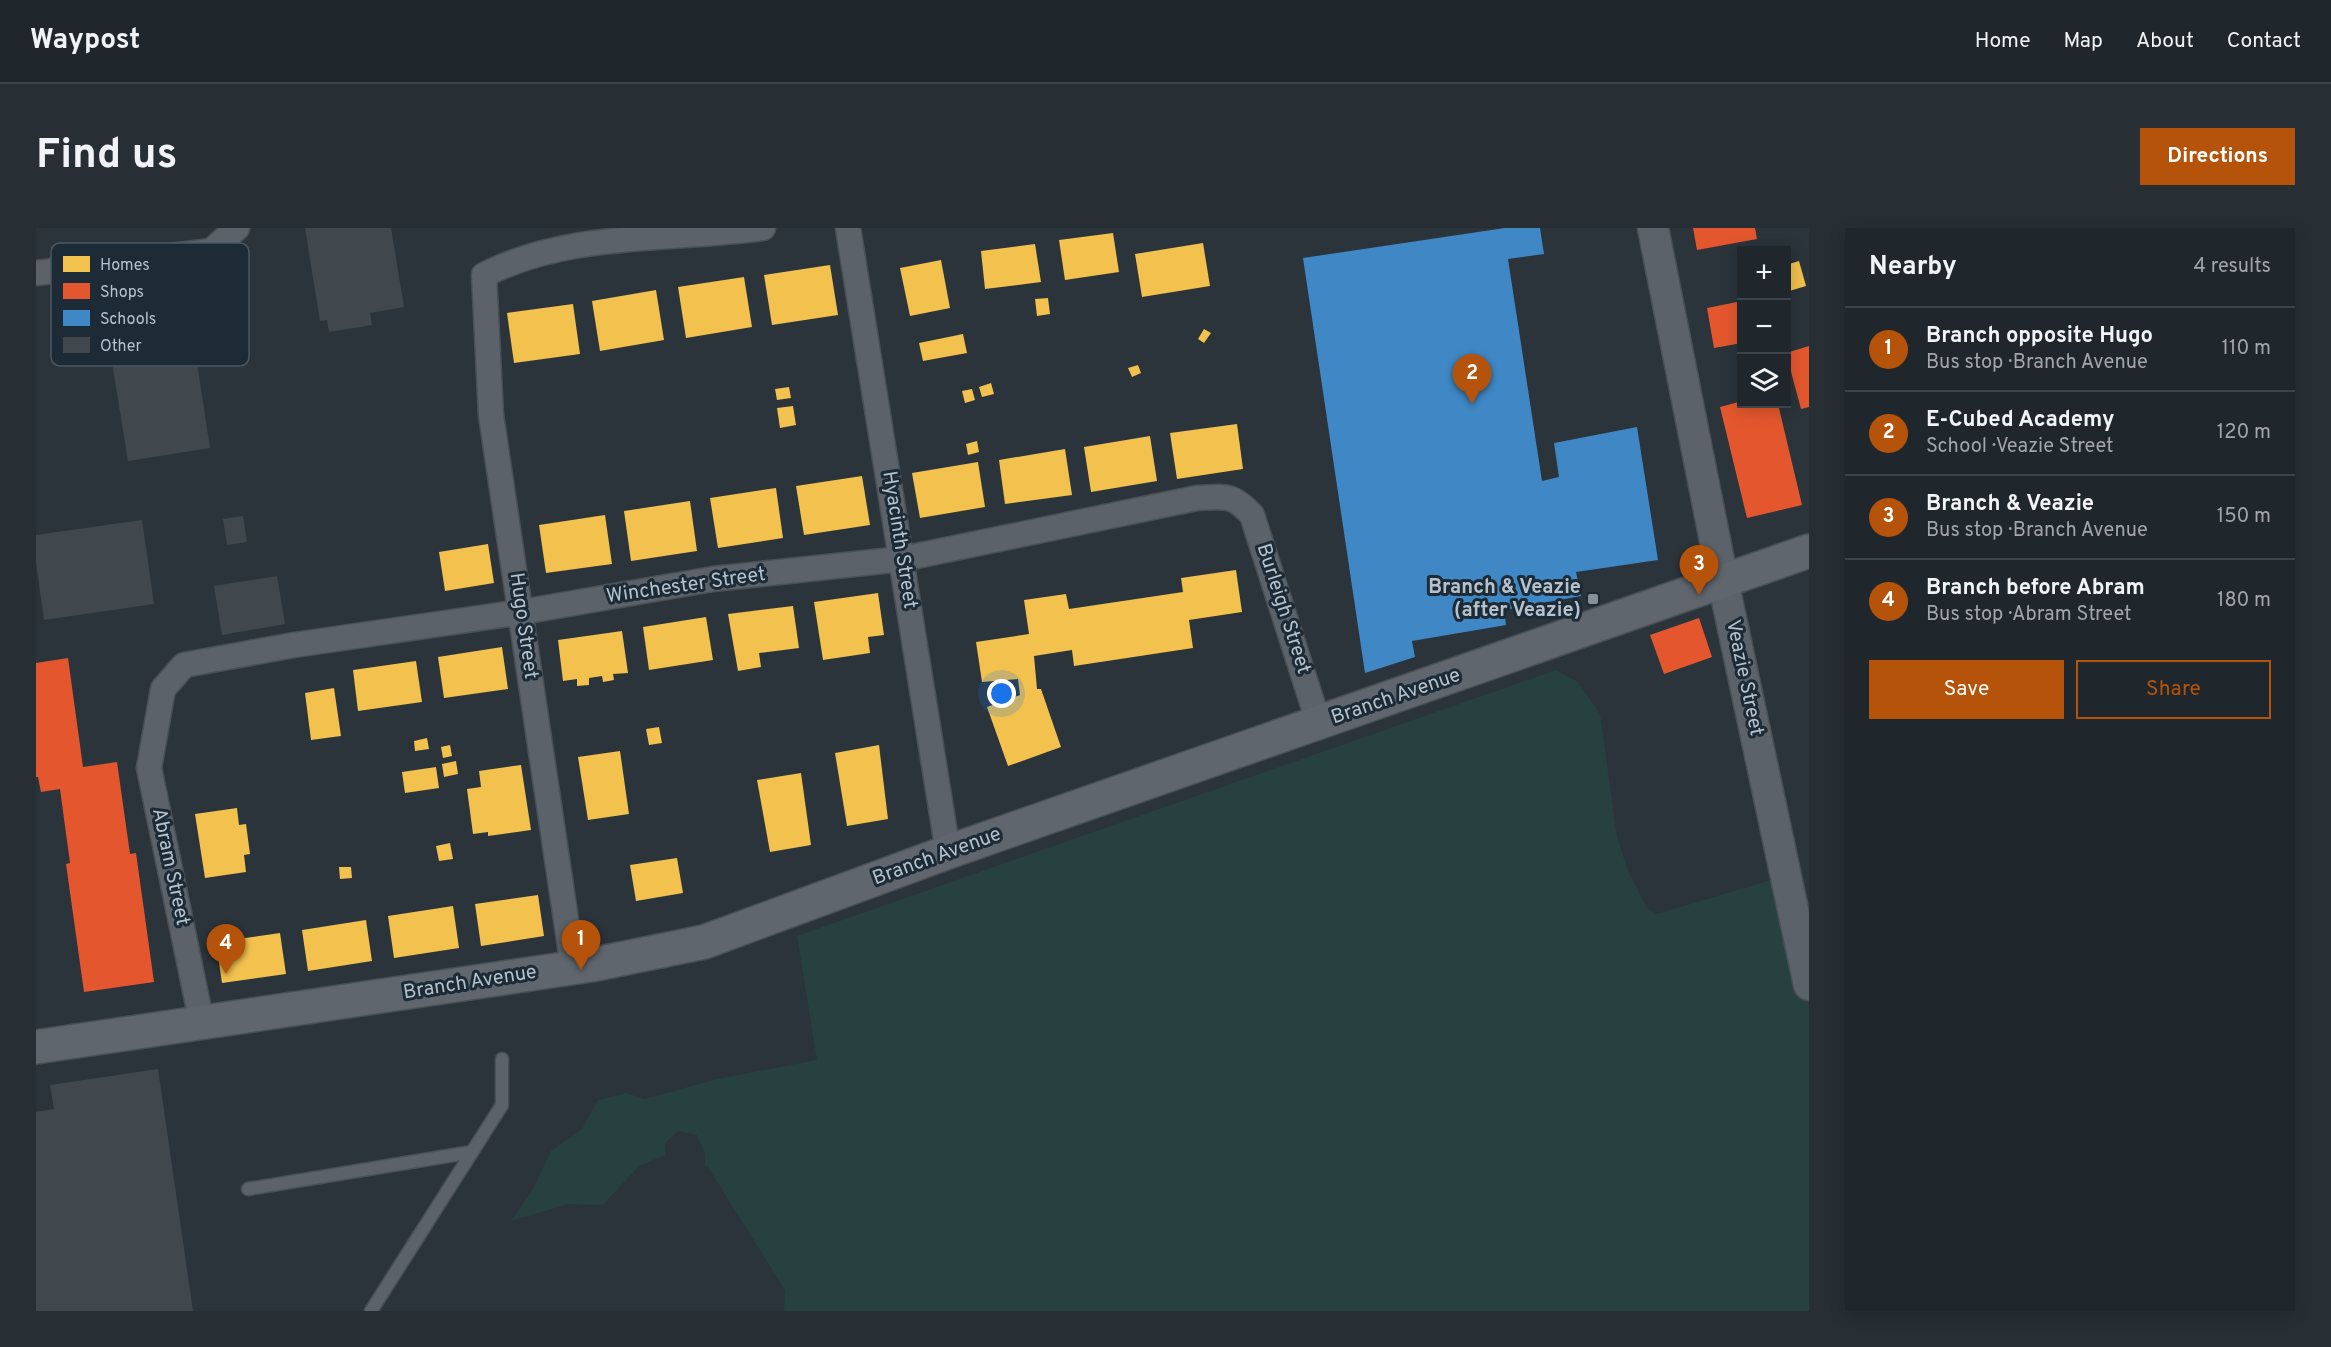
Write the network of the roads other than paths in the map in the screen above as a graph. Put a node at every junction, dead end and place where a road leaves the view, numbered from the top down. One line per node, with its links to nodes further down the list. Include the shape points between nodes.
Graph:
1 (237, 228): 5 (street)
2 (763, 228): 12 (street, Hugo Street, via 575,244 513,260 484,275 491,415)
3 (848, 228): 10 (street, Hyacinth Street)
4 (1653, 228): 11 (street, Veazie Street)
5 (219, 243)
6 (51, 271): 7 (street)
7 (36, 273)
8 (1238, 500): 10 (street, Winchester Street, via 1197,498); 14 (street, Burleigh Street, via 1252,515)
9 (1809, 551): 11 (main road, Branch Avenue)
10 (902, 560): 12 (street, Winchester Street, via 713,579); 15 (street, Hyacinth Street)
11 (1723, 581): 14 (main road, Branch Avenue); 16 (street, Veazie Street)
12 (522, 612): 13 (street, Winchester Street, via 184,665 163,689); 17 (street, Hugo Street)
13 (159, 709): 19 (street, Abram Street, via 149,768)
14 (1319, 724): 15 (main road, Branch Avenue)
15 (948, 852): 17 (main road, Branch Avenue, via 704,942)
16 (1801, 905): 18 (street, Veazie Street)
17 (573, 967): 19 (main road, Branch Avenue)
18 (1809, 986)
19 (202, 1024): 20 (main road, Branch Avenue)
20 (36, 1047)
21 (502, 1059): 22 (lane, via 502,1105)
22 (472, 1152): 23 (lane); 24 (lane)
23 (248, 1189)
24 (371, 1311)

